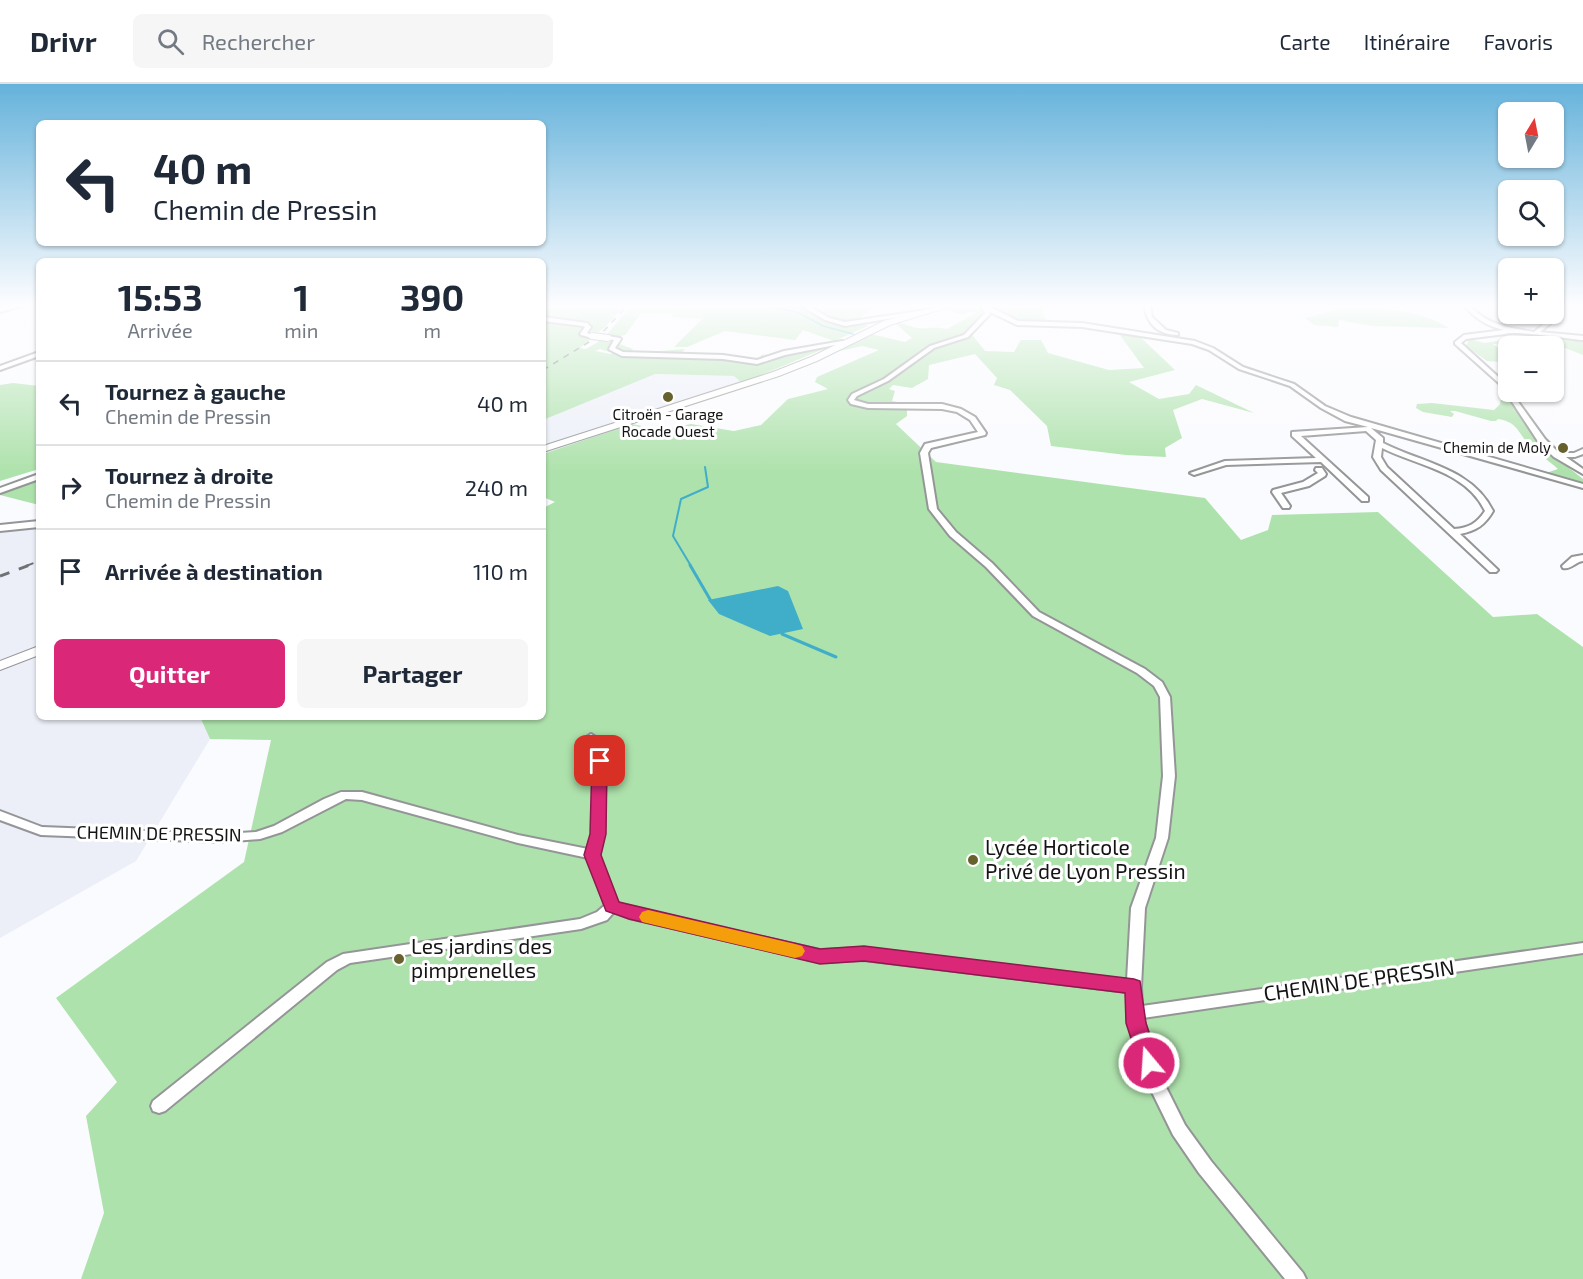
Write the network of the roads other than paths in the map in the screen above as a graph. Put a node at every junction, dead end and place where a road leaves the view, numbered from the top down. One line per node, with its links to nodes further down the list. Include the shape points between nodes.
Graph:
1 (20, 361): 6 (street)
2 (810, 361): 9 (main road)
3 (913, 361): 36 (street, via 886,380 854,395 853,403 869,407 945,407 973,419 982,433 928,446 924,453 933,509 953,534 1036,614 1141,671 1158,684 1165,697 1169,777 1162,838 1138,908)
4 (1230, 361): 7 (street, via 1292,385 1342,417)
5 (1476, 361): 11 (street, via 1503,384 1521,413)
6 (0, 368)
7 (1370, 428): 8 (street); 13 (street, via 1295,434); 19 (street)
8 (1380, 444): 25 (street, via 1377,457 1384,468); 25 (street, via 1458,478 1486,499 1489,511 1484,521 1470,531)
9 (546, 448)
10 (1583, 452): 11 (street)
11 (1557, 455): 16 (street)
12 (1309, 460): 13 (street); 14 (street); 17 (street, via 1225,463)
13 (1324, 460): 15 (street)
14 (1319, 470): 15 (street); 22 (street, via 1322,474 1306,484 1276,492)
15 (1334, 470): 21 (street)
16 (1583, 472)
17 (1194, 473)
18 (36, 477): 20 (street)
19 (1583, 486)
20 (0, 491)
21 (1365, 499)
22 (1286, 506)
23 (36, 524): 24 (street)
24 (0, 528)
25 (1453, 532): 28 (street)
26 (1583, 558): 27 (street)
27 (1566, 566)
28 (1492, 570)
29 (36, 651): 30 (main road)
30 (0, 666)
31 (591, 738): 33 (street, via 600,761 598,834)
32 (0, 815): 33 (street, CHEMIN DE PRESSIN, via 41,831 222,838 267,833 345,795 362,796)
33 (592, 855): 34 (street)
34 (612, 906): 36 (street, via 820,956 864,954); 38 (street, via 602,916 581,924 348,958)
35 (1583, 948): 37 (street, CHEMIN DE PRESSIN)
36 (1134, 987): 37 (street)
37 (1136, 1013): 39 (street, via 1168,1112 1205,1167)
38 (159, 1106)
39 (1297, 1279)

